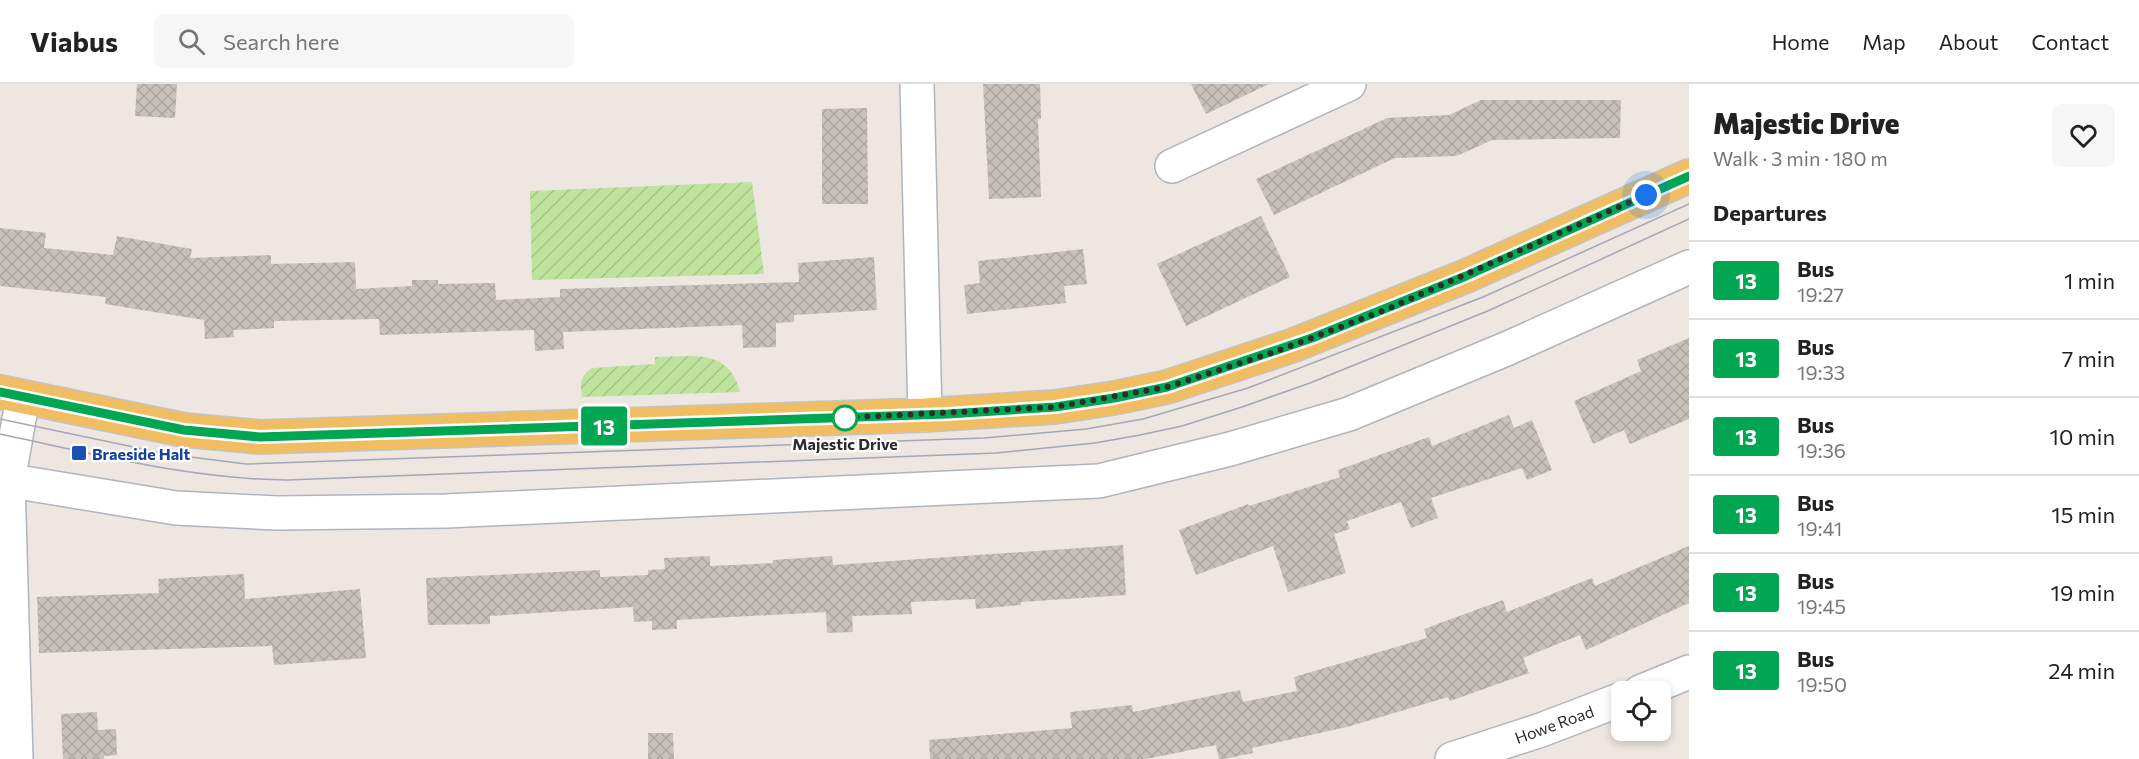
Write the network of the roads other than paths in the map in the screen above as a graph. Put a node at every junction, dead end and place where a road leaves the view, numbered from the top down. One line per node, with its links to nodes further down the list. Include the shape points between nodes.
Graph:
1 (917, 84): 7 (street)
2 (1349, 84): 3 (street)
3 (1172, 166)
4 (1687, 181): 7 (main road, via 1385,310 1224,370 1167,387 1055,407)
5 (1689, 267): 8 (street, via 1349,414 1230,449 1099,481 481,510 278,513 176,508)
6 (11, 395): 7 (main road, via 184,430 260,437); 8 (street)
7 (925, 415)
8 (4, 480): 12 (street)
9 (1689, 672): 10 (street)
10 (1667, 681)
11 (1611, 703): 13 (street, Howe Road)
12 (16, 759)
13 (1452, 759)

